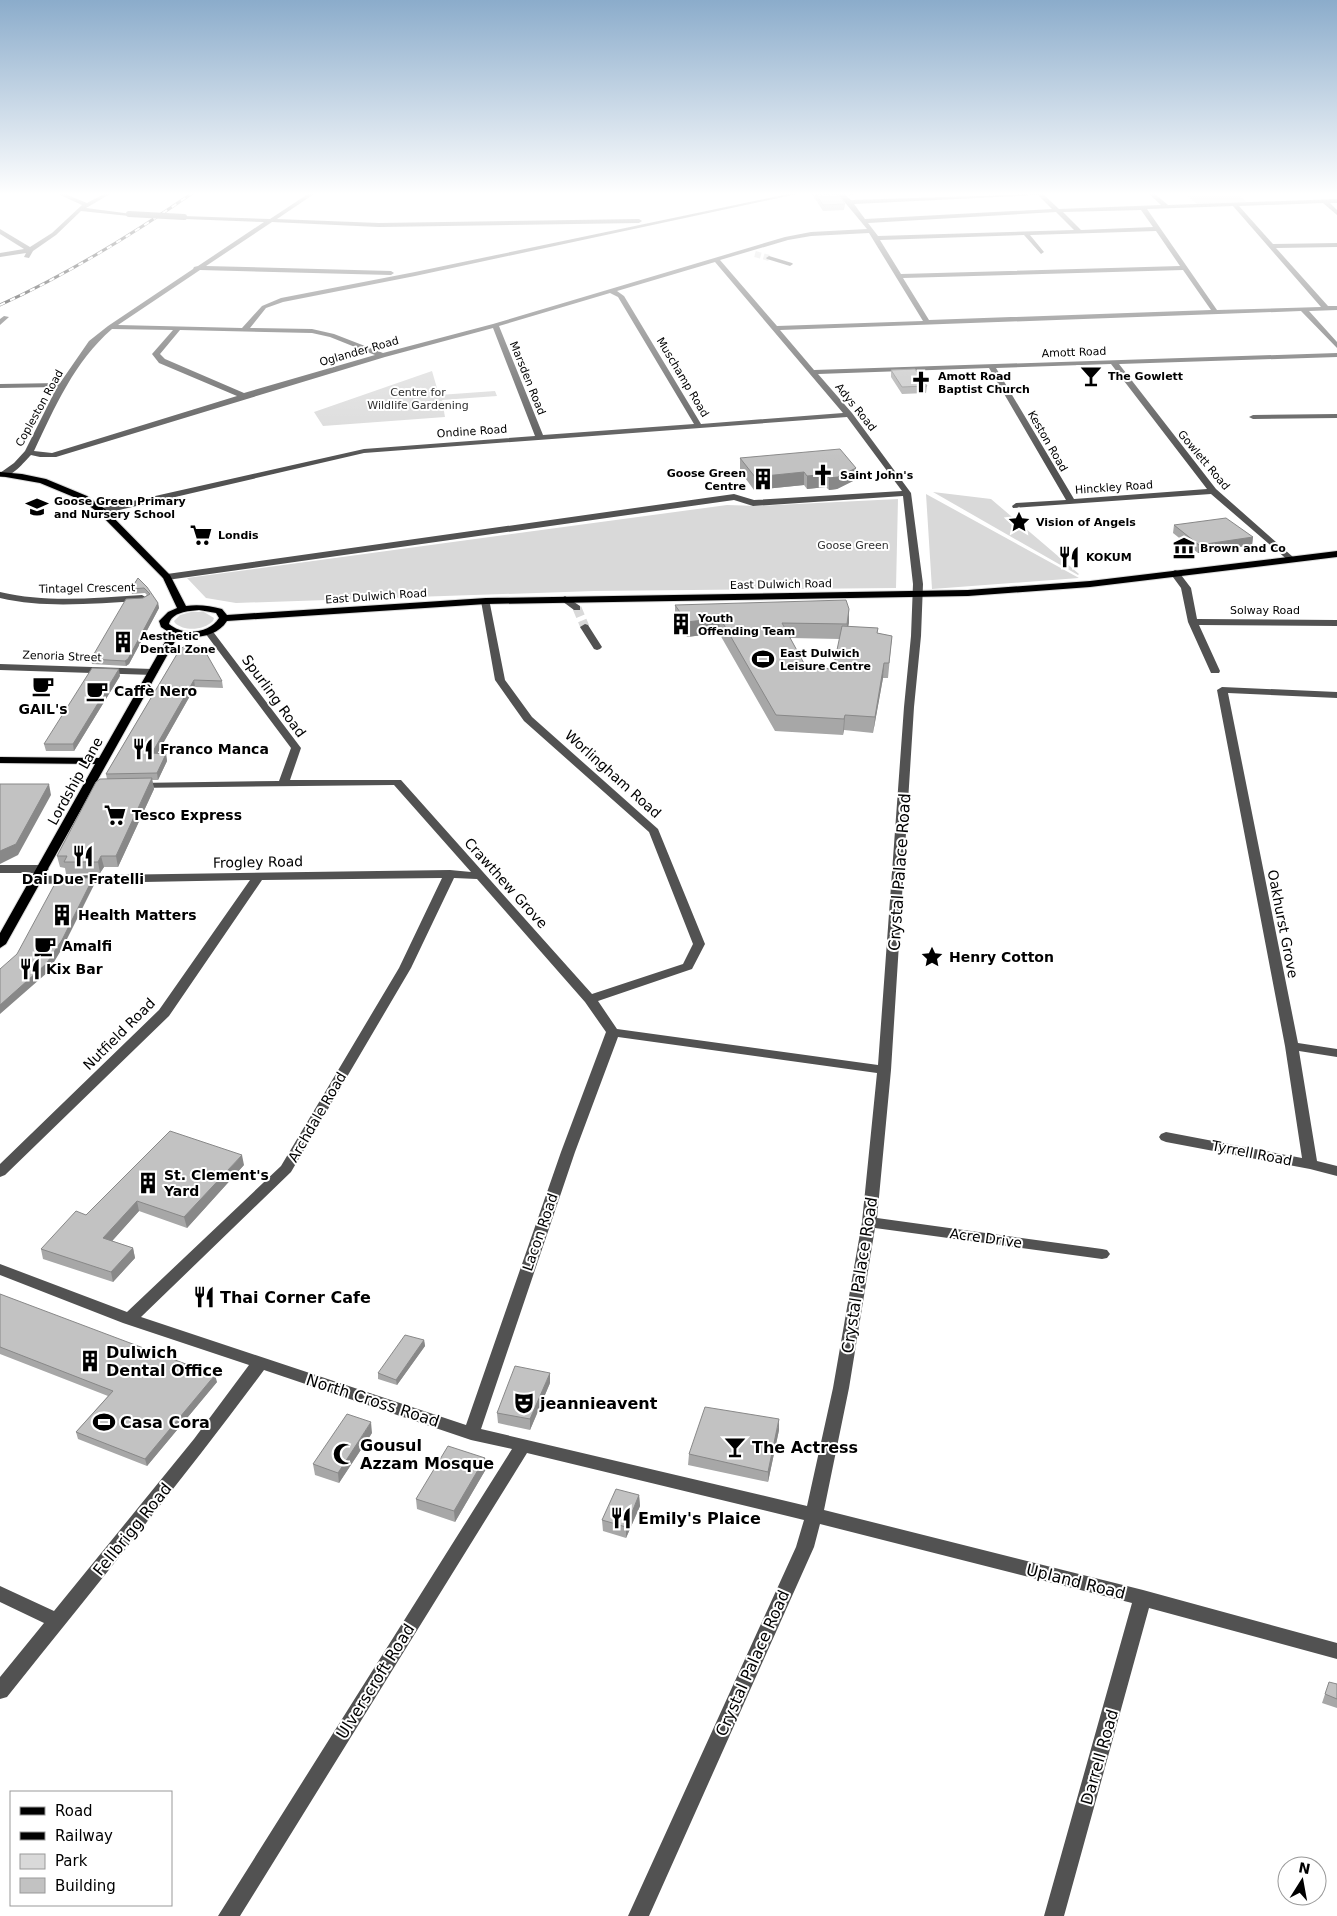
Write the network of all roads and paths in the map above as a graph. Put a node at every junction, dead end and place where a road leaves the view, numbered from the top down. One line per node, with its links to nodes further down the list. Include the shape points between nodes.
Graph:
1 (174, 283): 17 (street, Copleston Road)
2 (366, 283): 20 (street, via 281,300 264,307)
3 (638, 283): 8 (street, Oglander Road)
4 (737, 283): 18 (street, Adys Road)
5 (905, 283): 15 (street)
6 (1195, 283): 12 (street)
7 (1304, 283): 9 (street)
8 (612, 291): 16 (street, Oglander Road); 33 (street, Muschamp Road, via 621,296)
9 (1326, 308): 10 (street); 11 (street)
10 (1337, 308)
11 (1303, 309): 12 (street); 21 (street)
12 (1215, 312): 15 (street)
13 (6, 317): 14 (street)
14 (0, 322)
15 (927, 322): 18 (street)
16 (495, 325): 22 (street, Oglander Road); 34 (street, Marsden Road)
17 (110, 327): 19 (street); 27 (street, Copleston Road, via 92,342)
18 (775, 328): 26 (street, Adys Road)
19 (178, 329): 20 (street); 29 (street, via 156,354 162,362)
20 (244, 330): 22 (street, via 312,331 332,335)
21 (1337, 346)
22 (382, 355): 29 (street, Oglander Road)
23 (1337, 355): 24 (street, Amott Road)
24 (1113, 362): 25 (street, Amott Road); 37 (street, Gowlett Road)
25 (991, 366): 26 (street, Amott Road); 39 (street, Keston Road)
26 (812, 372): 30 (street, Adys Road)
27 (62, 385): 28 (street); 35 (street, Copleston Road)
28 (0, 386)
29 (244, 396): 35 (street, Oglander Road, via 53,455)
30 (849, 415): 33 (street, Ondine Road); 38 (street, Adys Road)
31 (1337, 416): 32 (street)
32 (1253, 417)
33 (699, 427): 34 (street, Ondine Road)
34 (540, 438): 41 (street, Ondine Road, via 359,452)
35 (29, 452): 36 (street, Copleston Road)
36 (2, 474): 41 (main road, via 54,484 84,498)
37 (1213, 491): 39 (street, Hinckley Road); 43 (street, Gowlett Road)
38 (907, 493): 45 (street, via 753,503 734,497); 47 (street)
39 (1071, 501): 40 (street, Hinckley Road)
40 (1016, 506)
41 (102, 511): 45 (main road)
42 (1337, 554): 43 (main road, East Dulwich Road)
43 (1290, 559): 44 (main road, East Dulwich Road)
44 (1175, 573): 47 (main road, East Dulwich Road, via 1070,586); 54 (street, via 1186,588)
45 (167, 577): 52 (main road)
46 (0, 595): 48 (street, Tintagel Crescent, via 59,602)
47 (918, 595): 49 (main road, East Dulwich Road); 78 (street, Crystal Palace Road)
48 (144, 598)
49 (565, 600): 50 (main road, East Dulwich Road); 51 (street)
50 (486, 601): 53 (main road, East Dulwich Road); 74 (street, Worlingham Road, via 500,680 528,719 654,831 699,944 688,966)
51 (577, 608)
52 (183, 610): 53 (main road, via 207,608 219,612); 58 (main road, via 171,614 164,621 166,628)
53 (224, 618): 57 (main road, via 220,625)
54 (1192, 622): 55 (street, Solway Road); 61 (street)
55 (1337, 623)
56 (585, 627): 59 (street)
57 (208, 631): 58 (main road); 66 (street, Spurling Road, via 296,748)
58 (175, 632): 62 (main road, Lordship Lane)
59 (597, 647)
60 (0, 667): 62 (street, Zenoria Street)
61 (1215, 671)
62 (152, 672): 65 (main road, Lordship Lane)
63 (1337, 695): 76 (street, Oakhurst Grove, via 1222,690)
64 (0, 760): 65 (main road)
65 (104, 761): 70 (main road, Lordship Lane, via 95,786)
66 (284, 782): 67 (street, Crawthew Grove); 71 (street, Crawthew Grove, via 397,782)
67 (120, 786)
68 (0, 869): 70 (street, Frogley Road)
69 (450, 874): 71 (street, Frogley Road); 72 (street, Frogley Road); 86 (street, Archdale Road, via 405,968 286,1169)
70 (40, 875): 72 (street, Frogley Road); 73 (main road, Lordship Lane)
71 (479, 876): 74 (street, Crawthew Grove)
72 (258, 877): 82 (street, Nutfield Road, via 164,1014)
73 (0, 944)
74 (590, 999): 75 (street, Crawthew Grove)
75 (613, 1032): 78 (street); 88 (street, Lacon Road)
76 (1292, 1046): 77 (street); 80 (street, Oakhurst Grove)
77 (1337, 1053)
78 (884, 1070): 83 (street, Crystal Palace Road)
79 (1166, 1136): 80 (street, Tyrrell Road)
80 (1310, 1164): 81 (street, Tyrrell Road)
81 (1337, 1171)
82 (0, 1172)
83 (868, 1222): 84 (street, Acre Drive); 90 (street, Crystal Palace Road, via 841,1388)
84 (1102, 1254)
85 (0, 1269): 86 (street, North Cross Road)
86 (129, 1320): 87 (street, North Cross Road)
87 (260, 1363): 88 (street, North Cross Road); 93 (street, Fellbrigg Road, via 200,1444)
88 (471, 1433): 89 (street, North Cross Road)
89 (522, 1447): 90 (street, North Cross Road); 96 (street, Ulverscroft Road)
90 (814, 1515): 92 (street, Upland Road); 97 (street, Crystal Palace Road, via 804,1547)
91 (0, 1594): 93 (street)
92 (1143, 1598): 94 (street, Upland Road); 98 (street, Darrell Road)
93 (58, 1621): 95 (street, Fellbrigg Road)
94 (1337, 1651)
95 (0, 1691)
96 (228, 1916)
97 (638, 1916)
98 (1054, 1916)

